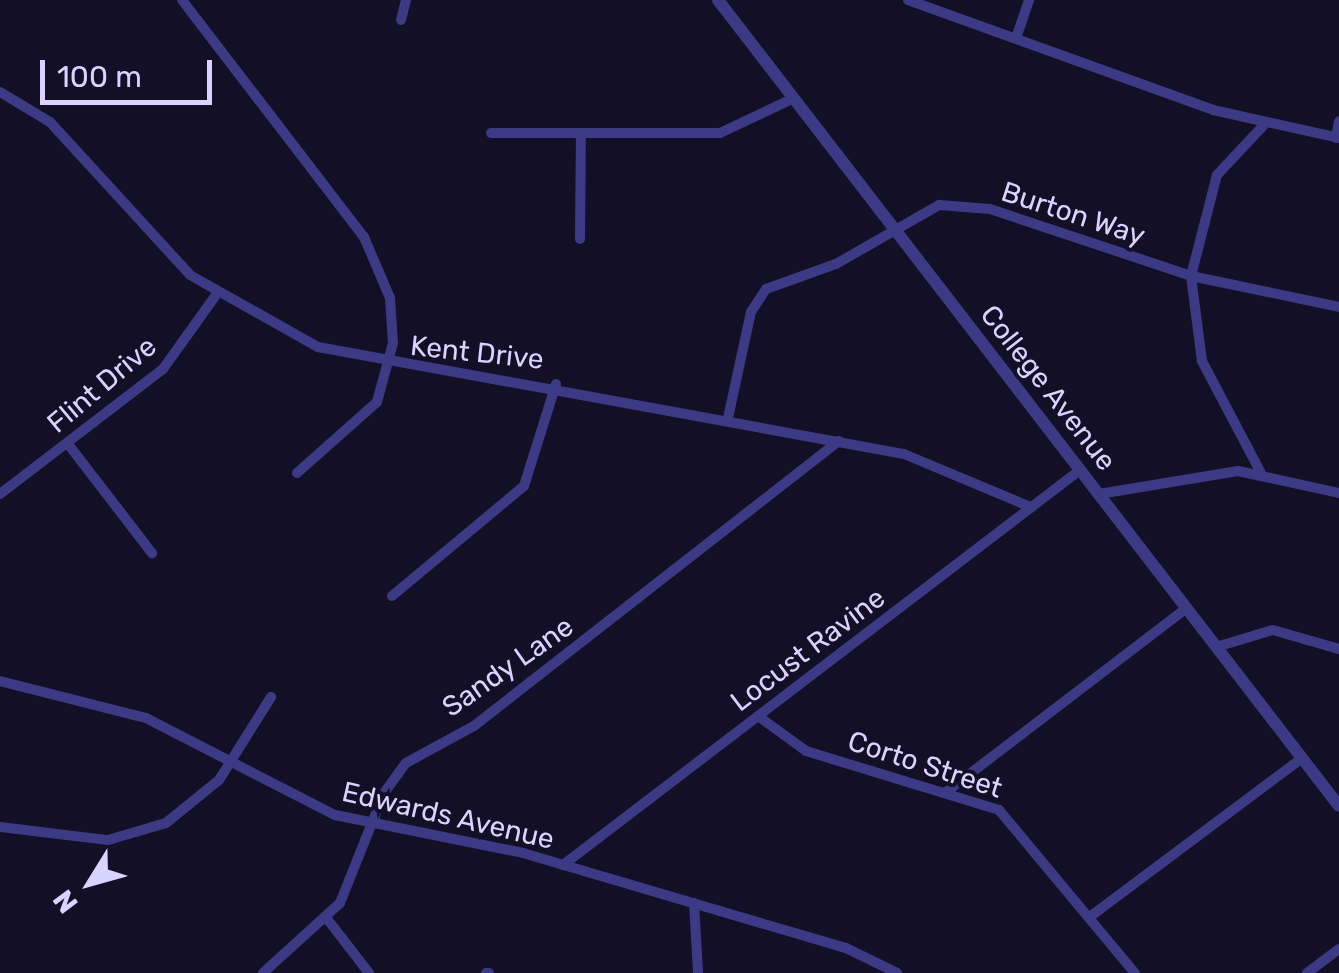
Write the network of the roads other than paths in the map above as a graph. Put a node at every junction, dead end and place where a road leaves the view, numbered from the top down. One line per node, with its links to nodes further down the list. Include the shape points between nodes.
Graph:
1 (182, 0): 20 (street, via 375,255 393,318)
2 (406, 0): 6 (street)
3 (718, 0): 9 (street, College Avenue)
4 (908, 0): 7 (street)
5 (1029, 0): 7 (street)
6 (401, 20)
7 (1018, 35): 11 (street)
8 (0, 92): 18 (street, Kent Drive, via 50,122 140,230)
9 (794, 98): 13 (street, via 720,133); 15 (street, College Avenue)
10 (1339, 122): 14 (street)
11 (1264, 125): 14 (street); 17 (street, via 1217,175)
12 (491, 133): 13 (street)
13 (581, 134): 16 (street)
14 (1338, 138)
15 (892, 226): 17 (street, Burton Way, via 939,206 990,209); 22 (street, Burton Way, via 836,264 766,289 748,320); 25 (street, College Avenue)
16 (580, 239)
17 (1191, 276): 19 (street, Burton Way); 27 (street, via 1202,361)
18 (216, 294): 20 (street, Kent Drive, via 305,341); 24 (street, Flint Drive, via 163,369)
19 (1339, 307)
20 (390, 367): 21 (street, Kent Drive); 26 (street, via 366,416)
21 (556, 384): 22 (street, Kent Drive); 33 (street, via 524,486)
22 (728, 418): 23 (street, Kent Drive)
23 (839, 441): 31 (street, Kent Drive, via 924,460); 44 (street, Sandy Lane, via 474,726 406,763)
24 (68, 444): 29 (street, Flint Drive); 32 (street)
25 (1080, 470): 30 (street, College Avenue); 31 (street, Locust Ravine)
26 (297, 473)
27 (1261, 473): 28 (street); 30 (street)
28 (1339, 493)
29 (0, 494)
30 (1098, 494): 34 (street, College Avenue)
31 (1031, 507): 39 (street, Locust Ravine)
32 (152, 553)
33 (392, 596)
34 (1186, 608): 35 (street, College Avenue); 42 (street)
35 (1216, 647): 36 (street, via 1273,630); 40 (street, College Avenue)
36 (1339, 650)
37 (0, 680): 41 (street, Edwards Avenue, via 146,718)
38 (271, 697): 41 (street)
39 (758, 716): 42 (street, Corto Street, via 806,750); 46 (street, Locust Ravine)
40 (1302, 758): 43 (street, College Avenue); 48 (street)
41 (230, 764): 44 (street, Edwards Avenue, via 309,807); 45 (street, via 185,812 127,837)
42 (946, 792): 48 (street, Corto Street, via 1016,822)
43 (1339, 806)
44 (373, 824): 46 (street, Edwards Avenue); 49 (street, Sandy Lane)
45 (0, 827)
46 (563, 865): 47 (street, Edwards Avenue)
47 (694, 903): 53 (street); 54 (street, Edwards Avenue, via 846,948)
48 (1091, 916): 55 (street, Corto Street)
49 (328, 920): 51 (street, Sandy Lane); 52 (street)
50 (1339, 949): 56 (street)
51 (263, 973)
52 (369, 973)
53 (698, 973)
54 (897, 973)
55 (1135, 973)
56 (1306, 973)

